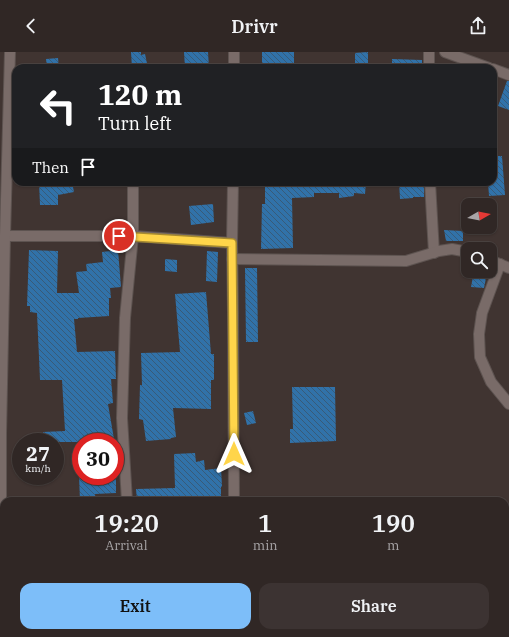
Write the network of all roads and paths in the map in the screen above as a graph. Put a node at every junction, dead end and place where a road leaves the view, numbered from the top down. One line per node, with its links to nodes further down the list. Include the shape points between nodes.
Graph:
1 (10, 52): 10 (street)
2 (234, 52): 5 (street)
3 (429, 52): 6 (street)
4 (445, 52): 7 (street)
5 (234, 64)
6 (429, 64)
7 (478, 64)
8 (497, 70): 9 (street)
9 (509, 75)
10 (4, 151): 14 (street)
11 (133, 186): 15 (street)
12 (233, 186): 16 (street)
13 (430, 186): 18 (street)
14 (5, 236): 15 (street); 22 (street)
15 (133, 236): 16 (street); 23 (street, via 125,318 122,418)
16 (232, 243): 19 (street)
17 (461, 251): 18 (street, via 452,249)
18 (434, 253): 19 (street, via 406,261)
19 (232, 259): 24 (street)
20 (505, 266): 21 (street, via 482,313 479,334 480,357 491,382)
21 (509, 404)
22 (1, 497)
23 (127, 497)
24 (234, 497)

